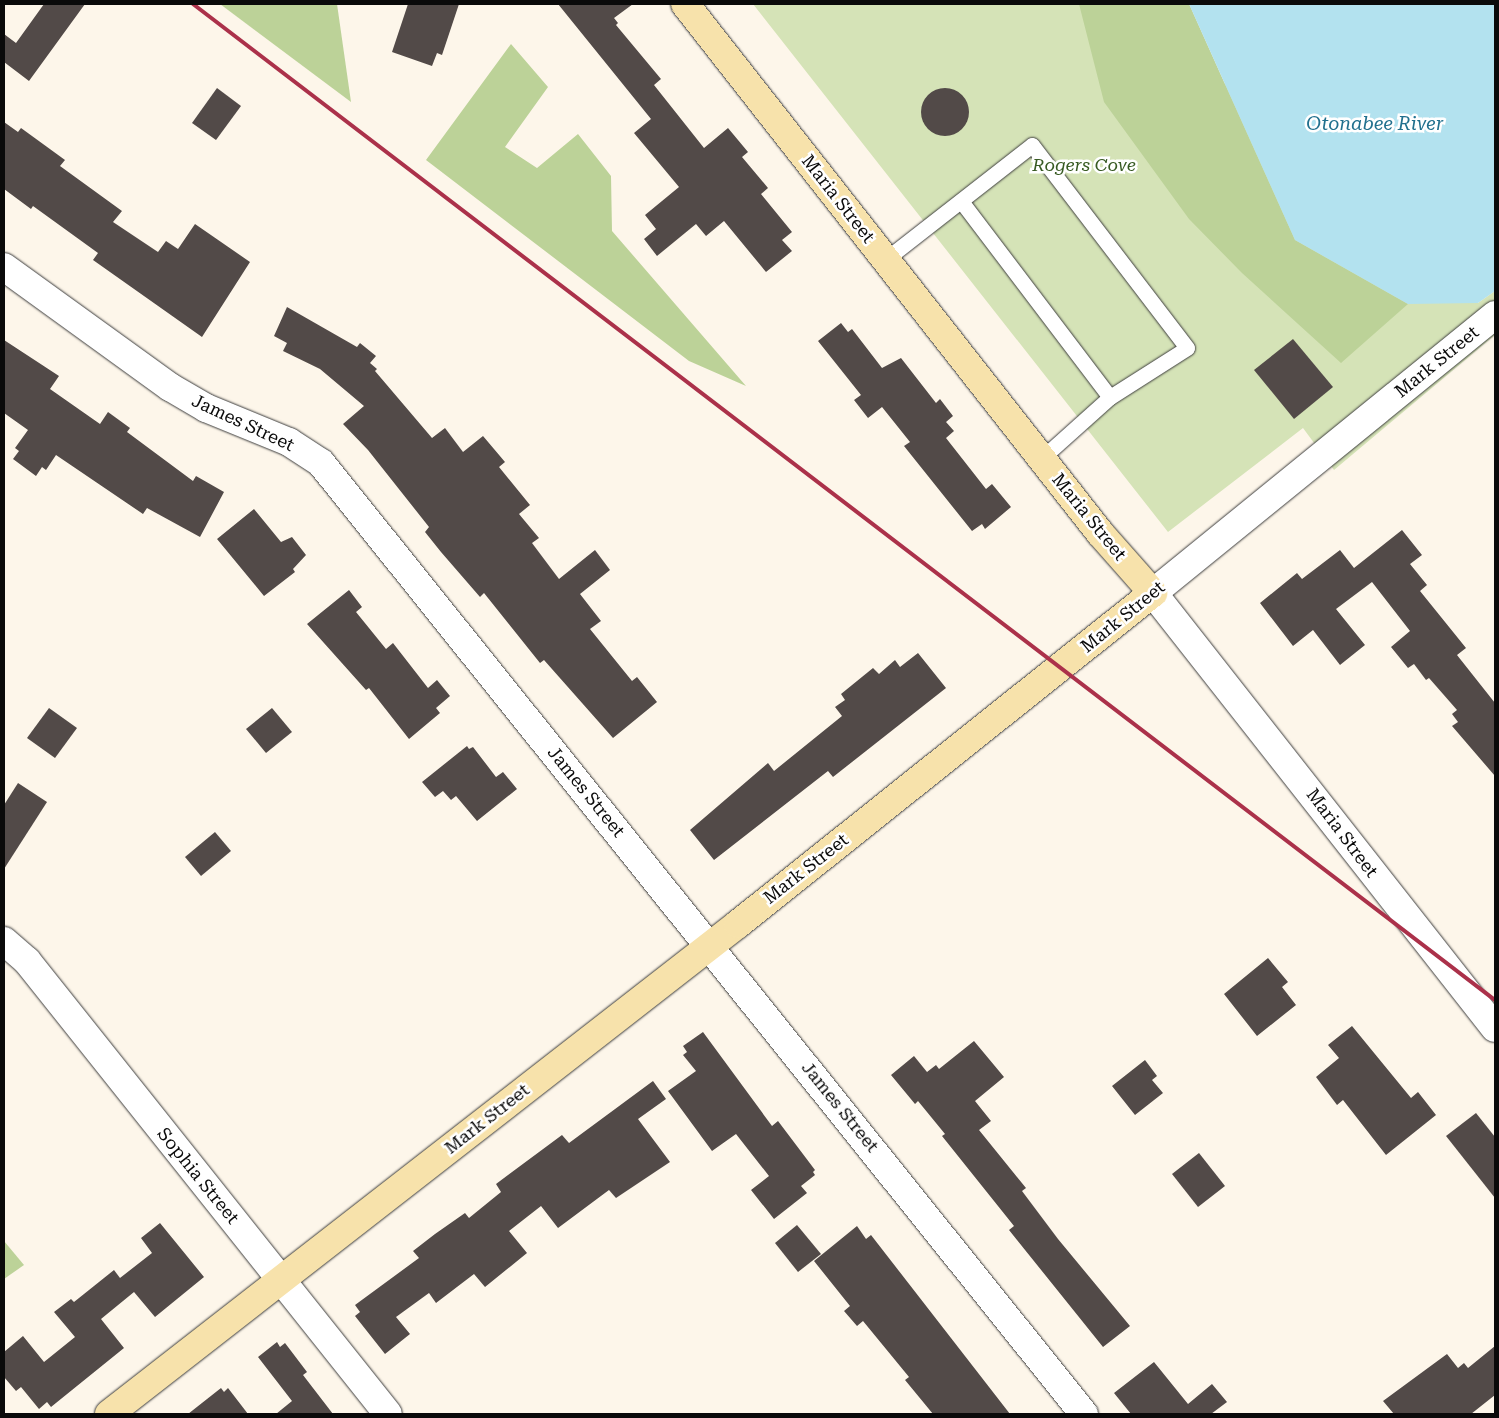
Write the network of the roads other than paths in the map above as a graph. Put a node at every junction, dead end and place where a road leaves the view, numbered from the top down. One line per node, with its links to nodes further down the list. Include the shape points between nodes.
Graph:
1 (685, 4): 3 (street, Maria Street)
2 (960, 201): 3 (lane); 6 (lane); 6 (lane, via 1032,145 1187,348)
3 (886, 260): 7 (street, Maria Street)
4 (4, 267): 10 (street, James Street, via 170,387 206,408 289,442 321,463)
5 (1495, 315): 8 (street, Mark Street)
6 (1110, 397): 7 (lane)
7 (1042, 458): 8 (street, Maria Street)
8 (1153, 593): 10 (street, Mark Street); 11 (street, Maria Street)
9 (4, 941): 12 (street, Sophia Street, via 27,961)
10 (710, 945): 12 (street, Mark Street); 15 (street, James Street)
11 (1495, 1028)
12 (282, 1280): 13 (street, Mark Street); 14 (street, Sophia Street)
13 (109, 1414)
14 (388, 1414)
15 (1084, 1414)

